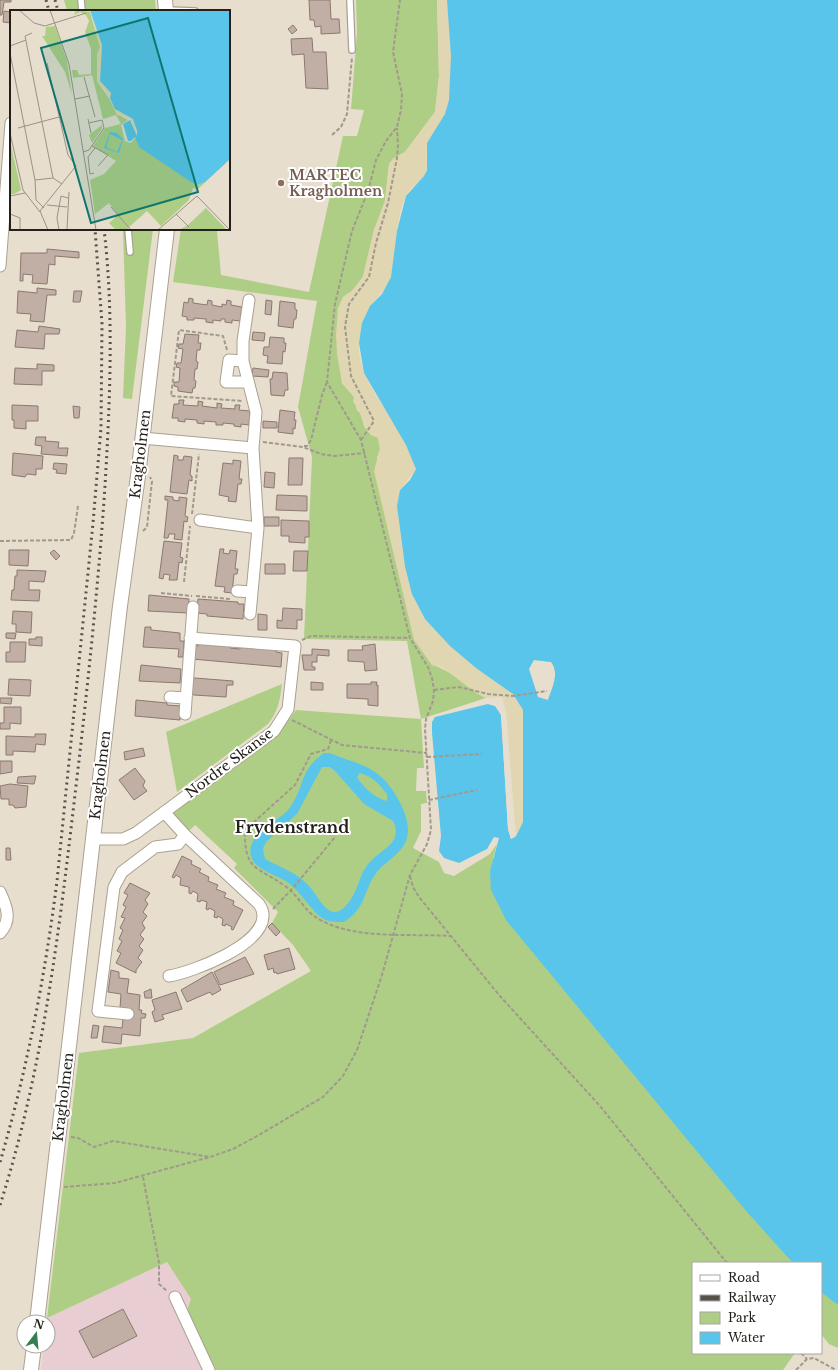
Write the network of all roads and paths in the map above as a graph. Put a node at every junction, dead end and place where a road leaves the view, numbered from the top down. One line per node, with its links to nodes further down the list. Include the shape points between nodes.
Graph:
1 (350, 0): 5 (lane)
2 (400, 0): 6 (path, via 393,52 402,94)
3 (170, 7): 4 (lane)
4 (189, 10)
5 (352, 50): 8 (path, via 347,114 341,127)
6 (397, 127): 17 (path, via 376,160 368,191 352,231 335,304); 20 (path, via 397,158 369,277 349,304 345,327 351,376 374,420)
7 (10, 135): 12 (street)
8 (332, 135)
9 (128, 230): 11 (lane)
10 (167, 230): 19 (street, Kragholmen)
11 (130, 252)
12 (0, 266)
13 (249, 300): 15 (street, via 242,341)
14 (229, 360): 15 (street); 16 (street, via 226,382); 18 (path, via 224,336 179,330 171,396)
15 (243, 361): 16 (street)
16 (248, 382): 18 (street)
17 (327, 382): 20 (path); 21 (path, via 311,440)
18 (254, 402): 22 (street, via 256,412)
19 (142, 438): 22 (street); 52 (street, Kragholmen)
20 (361, 440): 23 (path)
21 (303, 447): 22 (path, via 259,442); 23 (path, via 334,456)
22 (253, 448): 28 (street)
23 (365, 453): 35 (path)
24 (152, 481): 27 (path)
25 (78, 506): 29 (path, via 71,540)
26 (200, 520): 28 (street)
27 (147, 528)
28 (258, 528): 31 (street)
29 (0, 541)
30 (237, 591): 31 (street)
31 (252, 592): 33 (street)
32 (193, 607): 34 (street)
33 (250, 614)
34 (190, 638): 36 (street); 40 (street)
35 (410, 638): 36 (path, via 311,636 304,638); 37 (path, via 428,668)
36 (295, 646): 42 (street, Nordre Skanse, via 288,709)
37 (434, 690): 38 (path, via 458,687 488,694 513,696); 44 (path, via 424,728)
38 (545, 691)
39 (170, 697): 40 (street)
40 (186, 698): 41 (street)
41 (184, 714)
42 (285, 715): 43 (path); 49 (street, Nordre Skanse, via 274,731)
43 (331, 740): 44 (path, via 352,747); 54 (path, via 328,749 311,754 295,785 244,830 248,859 254,867)
44 (427, 753): 46 (path)
45 (482, 754): 46 (path)
46 (427, 757): 48 (path)
47 (477, 790): 48 (path)
48 (430, 800): 53 (path, via 429,837)
49 (164, 812): 50 (street); 52 (street, Nordre Skanse, via 136,833 123,839)
50 (185, 835): 56 (street, via 259,904); 61 (street, via 178,844 155,847 122,872 114,886 98,1012)
51 (334, 837): 54 (path)
52 (93, 839): 62 (street, Kragholmen)
53 (410, 875): 58 (path); 59 (path, via 419,897)
54 (292, 889): 56 (path, via 276,907); 58 (path, via 313,915 331,926 351,931)
55 (0, 892): 57 (street, via 7,907 7,922)
56 (264, 914): 60 (street, via 257,931 239,948 182,974)
57 (0, 933)
58 (394, 934): 59 (path); 63 (path, via 356,1050 334,1087 323,1097 259,1135)
59 (451, 936): 66 (path, via 499,995 600,1106)
60 (170, 976)
61 (128, 1014)
62 (58, 1134): 63 (path, via 78,1138 94,1147 113,1141); 68 (street, Kragholmen)
63 (210, 1157): 64 (path)
64 (143, 1177): 65 (path, via 108,1185); 67 (path, via 159,1263 159,1284)
65 (62, 1187)
66 (726, 1262)
67 (175, 1297): 73 (street)
68 (38, 1314)
69 (33, 1354): 72 (street)
70 (802, 1354): 71 (path)
71 (807, 1359): 74 (path); 75 (path, via 814,1358)
72 (31, 1370)
73 (209, 1370)
74 (796, 1370)
75 (836, 1370)

